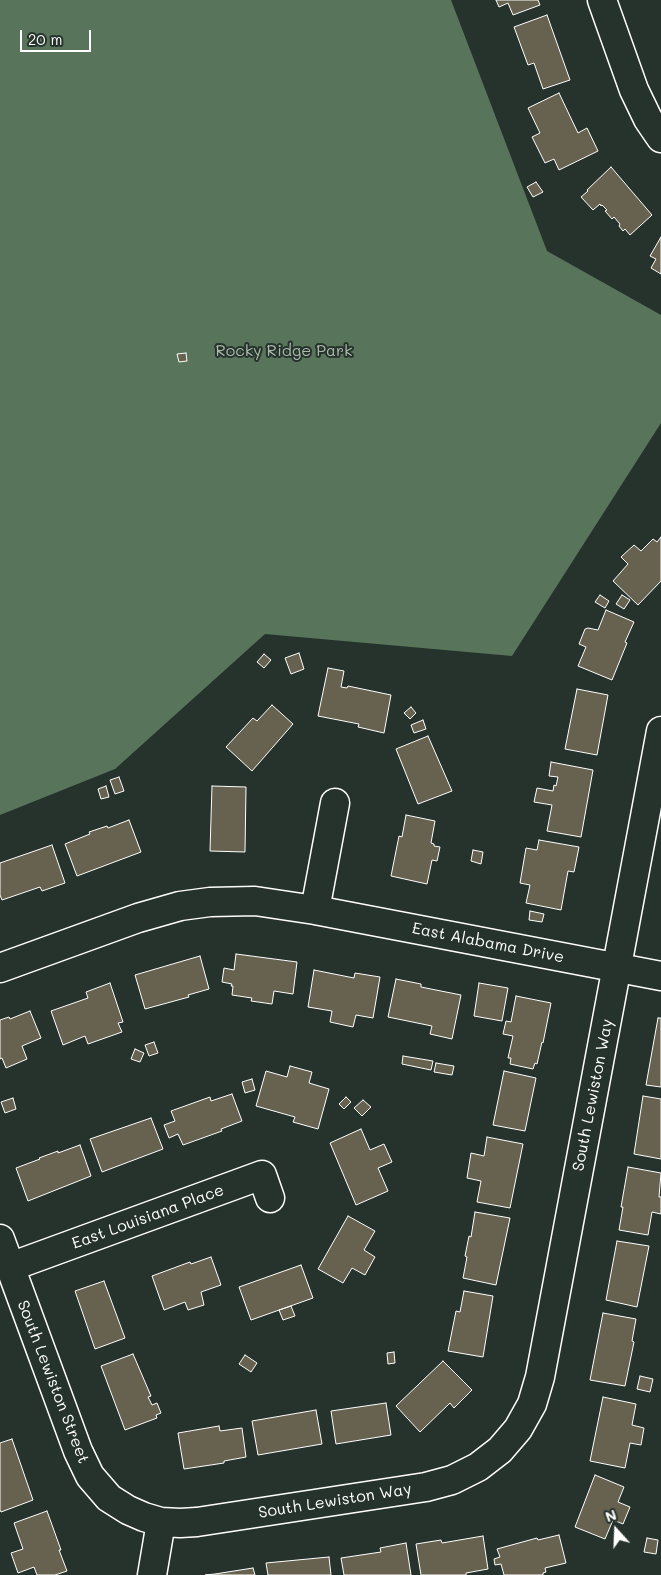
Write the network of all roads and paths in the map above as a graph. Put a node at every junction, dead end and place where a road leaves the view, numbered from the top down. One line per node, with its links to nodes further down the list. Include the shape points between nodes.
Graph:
1 (602, 0): 2 (street, via 634,90)
2 (661, 138)
3 (661, 731): 6 (street, South Lewiston Way)
4 (335, 803): 5 (street)
5 (315, 910): 6 (street, East Alabama Drive); 7 (street, East Alabama Drive, via 255,901 180,906)
6 (617, 967): 8 (street, East Alabama Drive); 12 (street, South Lewiston Way, via 540,1377 508,1458 426,1487 197,1522)
7 (0, 968)
8 (661, 976)
9 (270, 1198): 11 (street, East Louisiana Place, via 262,1175)
10 (0, 1239): 11 (street, South Lewiston Street)
11 (10, 1267): 12 (street, South Lewiston Street, via 78,1452 90,1476 110,1498 128,1510)
12 (161, 1522): 13 (street)
13 (152, 1575)

